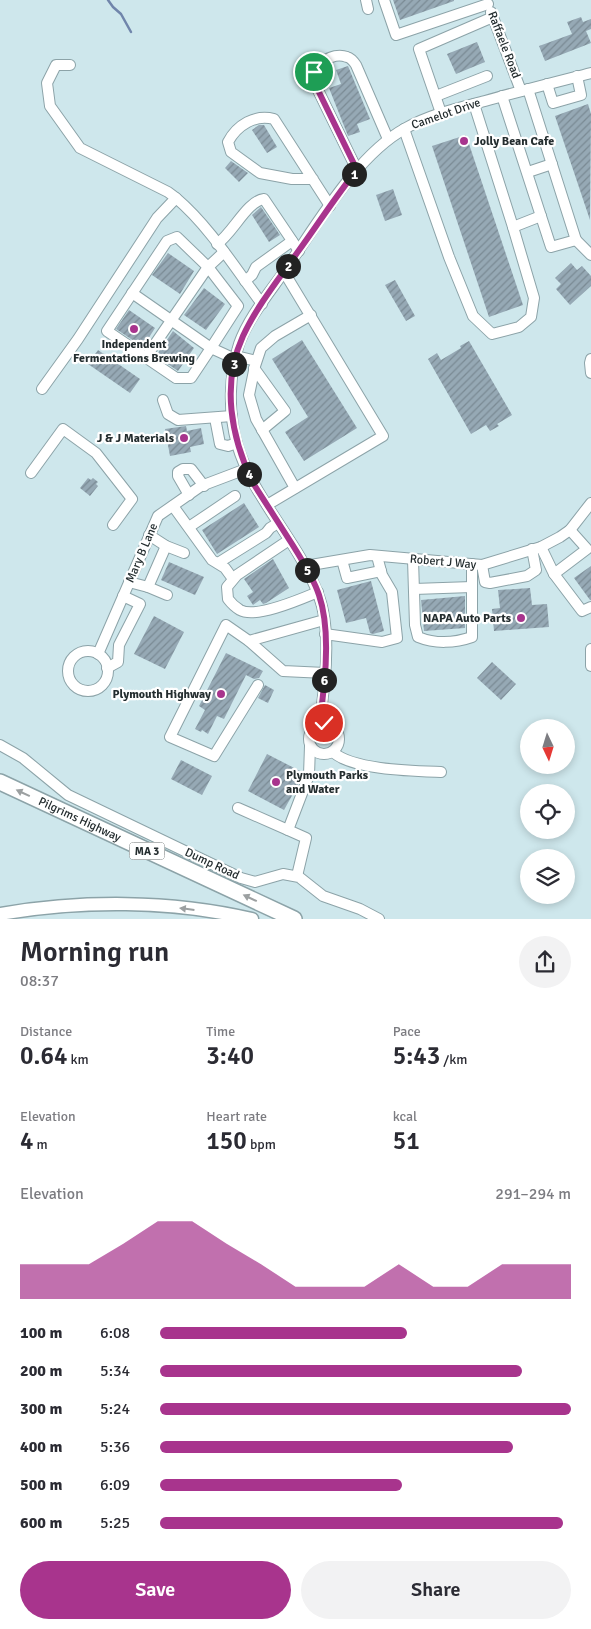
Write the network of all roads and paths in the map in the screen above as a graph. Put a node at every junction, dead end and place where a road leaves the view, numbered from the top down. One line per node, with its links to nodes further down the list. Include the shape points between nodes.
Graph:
1 (384, 0): 2 (street, via 396,35)
2 (487, 2): 3 (street, Raffaele Road)
3 (493, 18): 9 (street, Raffaele Road); 10 (street, via 419,49)
4 (70, 65): 20 (street, via 56,65 46,83 50,106 80,148)
5 (591, 72): 7 (street, Camelot Drive)
6 (487, 76): 10 (street)
7 (577, 76): 8 (street, Camelot Drive); 8 (street, via 581,96 553,103)
8 (548, 84): 9 (street, Camelot Drive)
9 (525, 90): 11 (street, Camelot Drive); 16 (street, Raffaele Road)
10 (436, 96): 13 (street)
11 (502, 96): 12 (street, Camelot Drive); 18 (street)
12 (474, 104): 13 (street, Camelot Drive); 23 (street)
13 (442, 113): 14 (street, Camelot Drive)
14 (404, 129): 15 (street, Camelot Drive); 23 (street, via 473,316 492,334 519,327 531,317 534,298)
15 (388, 139): 17 (street, Camelot Drive); 17 (street, via 356,65 347,56 328,59 320,64 314,72 314,82)
16 (552, 164): 18 (street); 24 (street, Raffaele Road)
17 (357, 170): 21 (street, Camelot Drive)
18 (528, 172): 22 (street)
19 (313, 179): 19 (street, via 274,119 257,118 246,123 234,131 228,142 232,152 260,173); 21 (street)
20 (176, 198): 26 (street); 44 (street, via 156,218)
21 (330, 206): 27 (street, Camelot Drive)
22 (541, 216): 23 (street); 24 (street, via 551,247)
23 (513, 227)
24 (576, 240): 28 (street)
25 (292, 241): 26 (street, via 266,200 262,199 252,205 225,238); 27 (street); 29 (street)
26 (221, 248): 30 (street); 31 (street)
27 (299, 251): 32 (street, Camelot Drive)
28 (591, 254)
29 (256, 267): 31 (street); 33 (street)
30 (208, 268): 34 (street, via 178,237 167,241); 37 (street); 38 (street, via 238,306)
31 (239, 272): 33 (street)
32 (284, 272): 35 (street, Camelot Drive); 36 (street)
33 (245, 282): 35 (street)
34 (132, 293): 37 (street); 39 (street, via 107,330)
35 (262, 304): 40 (street, Camelot Drive, via 243,336)
36 (311, 315): 42 (street, via 261,348); 53 (street, via 383,436)
37 (171, 319): 38 (street); 39 (street)
38 (211, 348): 39 (street, via 191,378 176,378); 40 (street)
39 (146, 357)
40 (236, 357): 42 (street); 46 (street, Camelot Drive)
41 (591, 359): 43 (street)
42 (255, 364): 48 (street, via 250,395); 48 (street, via 285,411)
43 (591, 373)
44 (42, 389)
45 (163, 400): 47 (street, via 168,414 178,420)
46 (232, 416): 47 (street); 49 (street, Camelot Drive)
47 (215, 418): 49 (street, via 220,444)
48 (262, 430): 53 (street)
49 (237, 444): 50 (street, Camelot Drive)
50 (246, 469): 52 (street, Mary B Lane); 57 (street, Camelot Drive)
51 (31, 474): 60 (street, via 63,429 96,453 132,499)
52 (204, 486): 54 (street, Mary B Lane); 54 (street, via 190,469 178,472)
53 (295, 488): 57 (street)
54 (190, 495): 58 (street, Mary B Lane)
55 (235, 496): 61 (street)
56 (591, 503): 62 (street, Robert J Way)
57 (267, 505): 59 (street, Camelot Drive)
58 (173, 506): 61 (street); 63 (street, Mary B Lane, via 158,516)
59 (278, 523): 64 (street, Camelot Drive); 72 (street)
60 (113, 525)
61 (189, 527): 72 (street, via 212,560)
62 (570, 530): 66 (street); 67 (street, Robert J Way)
63 (150, 535): 65 (street); 78 (street, Mary B Lane)
64 (289, 540): 74 (street, Camelot Drive); 77 (street)
65 (166, 546): 68 (street); 79 (street)
66 (589, 547): 76 (street)
67 (536, 548): 73 (street, Robert J Way); 73 (street, via 536,570 527,576 485,582); 76 (street)
68 (184, 553)
69 (377, 556): 70 (street, Robert J Way); 71 (street, Robert J Way); 75 (street)
70 (413, 559): 73 (street, Robert J Way); 81 (street)
71 (342, 560): 74 (street, Robert J Way); 75 (street, via 347,578)
72 (218, 563): 77 (street)
73 (477, 565): 80 (street)
74 (305, 566): 82 (street, Camelot Drive)
75 (381, 571): 87 (street, via 392,592 397,638 382,642)
76 (554, 574): 85 (street, via 582,611)
77 (233, 579): 82 (street, via 227,587 228,599 241,611 260,611 289,604)
78 (130, 582): 79 (street); 84 (street, Mary B Lane)
79 (148, 587): 83 (street)
80 (472, 587): 81 (street); 81 (street, via 472,637 460,641 429,641 418,637)
81 (414, 589)
82 (318, 592): 86 (street, Camelot Drive)
83 (167, 595)
84 (123, 596): 90 (street, Mary B Lane); 92 (street, via 140,604 119,645 118,662)
85 (591, 607)
86 (324, 620): 87 (street, Camelot Drive); 88 (street)
87 (325, 634): 93 (street, Camelot Drive)
88 (249, 641): 93 (street, via 283,671); 94 (street, via 226,625 170,737 214,756)
89 (591, 649): 91 (street)
90 (98, 654): 92 (street); 92 (street, via 86,651 74,656 68,667 69,680 78,690 92,691 107,678)
91 (591, 666)
92 (107, 668)
93 (325, 673): 95 (street, Camelot Drive)
94 (258, 685)
95 (319, 724): 97 (street, Camelot Drive, via 311,730); 98 (street, via 329,724 339,734 339,744)
96 (0, 745): 103 (street, Dump Road, via 23,758 68,795 241,878 255,882 283,874)
97 (310, 746): 98 (street, via 318,753); 102 (street, Camelot Drive, via 309,775)
98 (333, 752): 99 (street, via 338,757 371,766)
99 (440, 772)
100 (0, 782): 106 (highway, Pilgrims Highway / MA 3, one-way to 100)
101 (238, 808): 102 (street)
102 (288, 830): 103 (street, via 306,838)
103 (297, 876): 107 (street, via 323,896)
104 (0, 914): 105 (main road, one-way to 104, via 184,908 120,905 68,906)
105 (252, 919)
106 (294, 919)
107 (379, 919)

